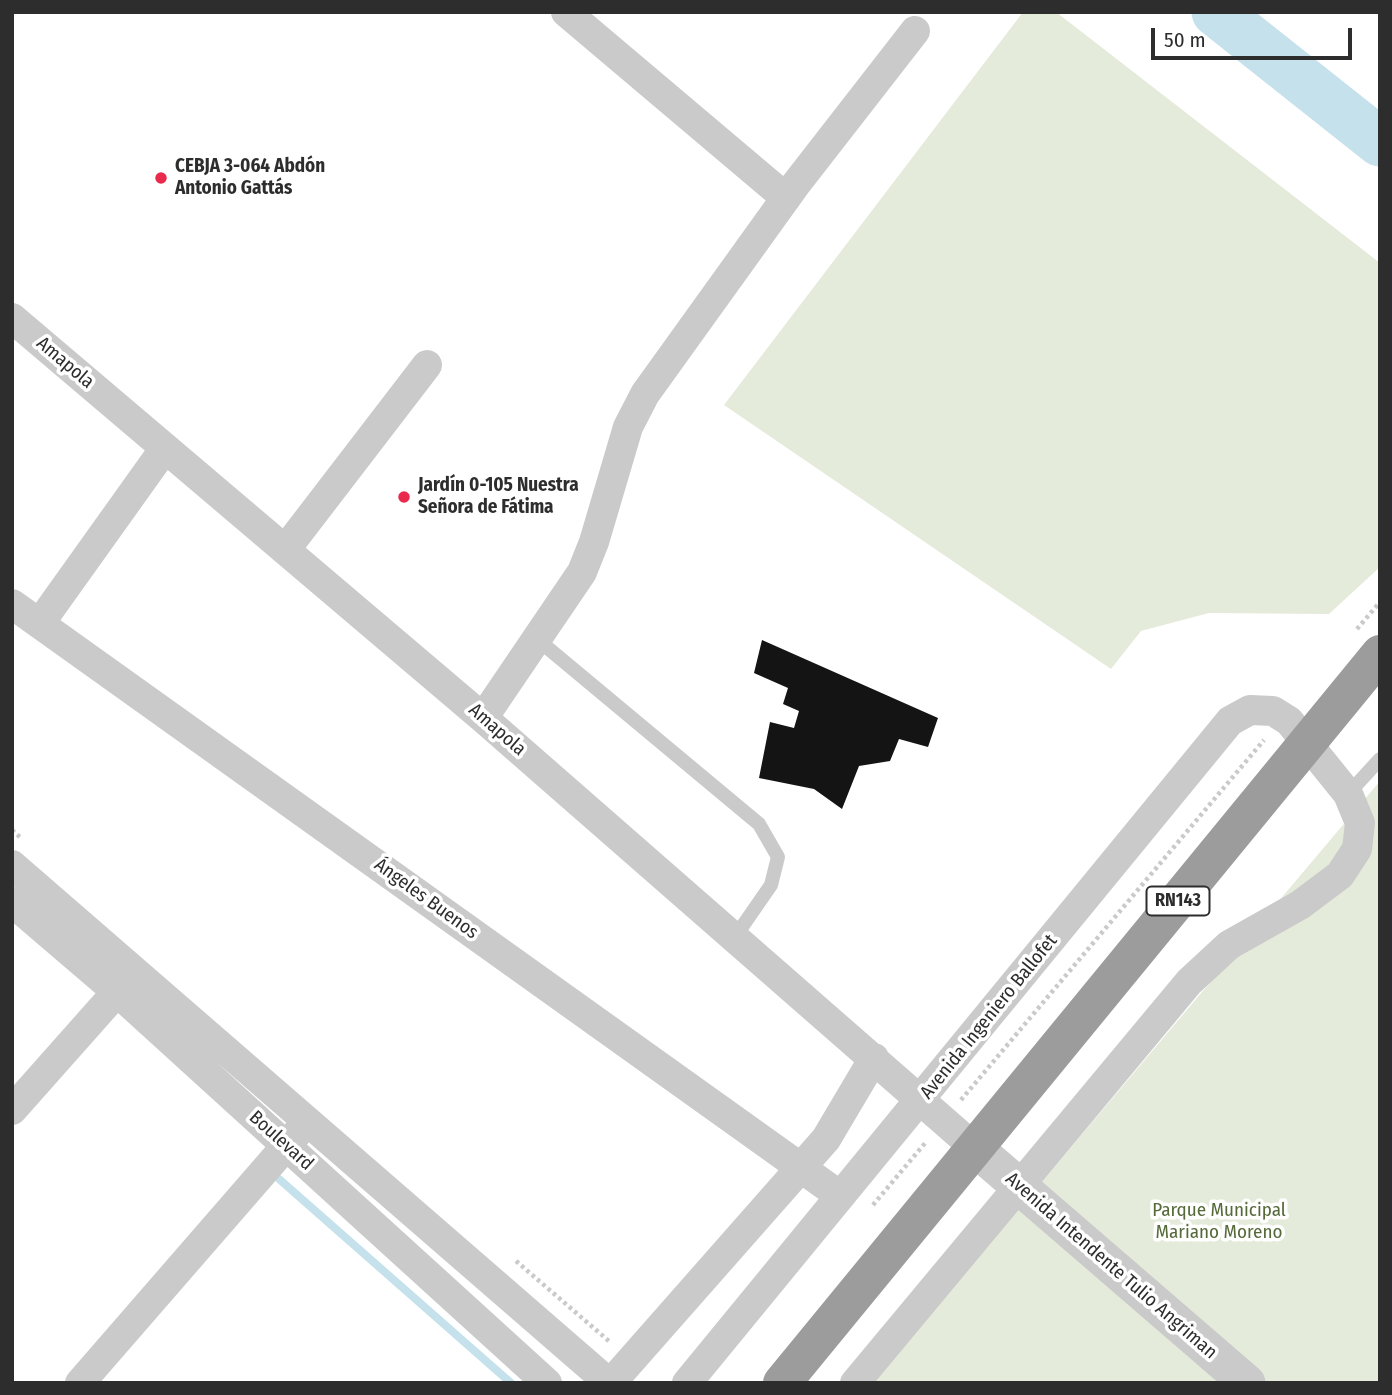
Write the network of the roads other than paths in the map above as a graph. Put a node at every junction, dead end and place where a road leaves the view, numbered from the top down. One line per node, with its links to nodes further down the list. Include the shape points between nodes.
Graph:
1 (566, 12): 3 (street)
2 (915, 31): 3 (street)
3 (786, 198): 10 (street, via 645,394 628,427 582,572)
4 (12, 318): 6 (street, Amapola)
5 (427, 365): 7 (street)
6 (165, 448): 7 (street, Amapola); 9 (street)
7 (285, 550): 12 (street, Amapola)
8 (12, 604): 9 (street, Ángeles Buenos)
9 (40, 623): 27 (street, Ángeles Buenos)
10 (537, 639): 12 (street); 18 (lane, via 759,824 778,857 771,886)
11 (1367, 643): 13 (highway, RN143)
12 (483, 718): 18 (street, Amapola)
13 (1295, 730): 15 (street); 22 (street, Avenida Ingeniero Ballofet, via 1273,711 1250,710 1230,721); 26 (highway, RN143)
14 (1380, 759): 15 (lane)
15 (1348, 794): 28 (street, via 1360,823 1357,849 1340,875 1300,905 1228,945 1189,982)
16 (12, 865): 19 (street)
17 (12, 902): 20 (street, Boulevard)
18 (735, 937): 21 (street, Amapola)
19 (137, 971): 20 (street); 24 (street)
20 (116, 991): 23 (street); 25 (street, Boulevard)
21 (874, 1058): 22 (street, Amapola); 27 (street, via 826,1139)
22 (922, 1100): 26 (street, Amapola); 29 (street, Avenida Ingeniero Ballofet)
23 (12, 1110)
24 (309, 1121): 25 (street); 32 (street)
25 (285, 1145): 30 (street); 31 (street, Boulevard)
26 (976, 1149): 28 (street, Avenida Intendente Tulio Angriman); 34 (highway, RN143)
27 (803, 1168): 29 (street, Ángeles Buenos); 32 (street)
28 (1019, 1186): 35 (street); 36 (street, Avenida Intendente Tulio Angriman)
29 (839, 1195): 33 (street, Avenida Ingeniero Ballofet)
30 (80, 1383)
31 (547, 1383)
32 (610, 1383)
33 (687, 1383)
34 (782, 1383)
35 (855, 1383)
36 (1247, 1383)

